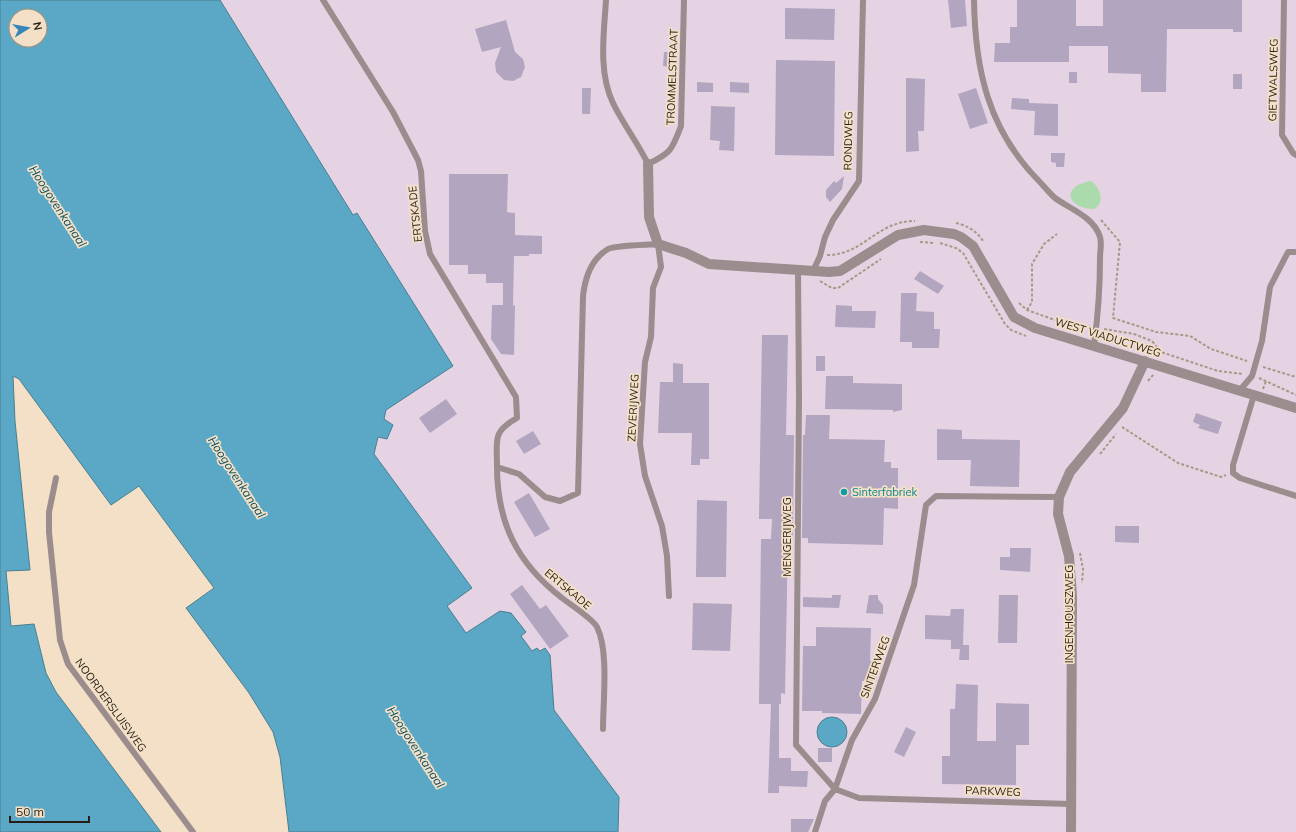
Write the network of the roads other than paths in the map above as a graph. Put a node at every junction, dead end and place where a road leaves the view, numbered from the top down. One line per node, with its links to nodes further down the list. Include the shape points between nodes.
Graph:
1 (323, 0): 18 (lane, ERTSKADE, via 393,112 418,160 425,231 430,254 516,397 517,418 506,424 497,435)
2 (606, 0): 8 (lane, via 606,81 613,103)
3 (684, 0): 8 (lane, TROMMELSTRAAT, via 681,126 675,143 666,156)
4 (863, 0): 12 (lane, RONDWEG, via 859,181 833,220)
5 (974, 0): 13 (lane, via 979,66 1001,130 1034,176 1055,197 1093,224 1100,237 1100,288)
6 (1284, 0): 7 (lane, GIETWALSWEG, via 1282,135)
7 (1296, 154)
8 (648, 164): 9 (street, via 649,217)
9 (658, 244): 11 (street, via 709,264); 18 (lane, via 609,248 596,259 585,278 578,494 560,501 545,497 520,474); 22 (lane, ZEVERIJWEG, via 661,267 653,288 651,337 645,362 640,444 645,476 668,556)
10 (1296, 252): 15 (lane, via 1288,252 1270,287 1262,341 1252,376)
11 (798, 270): 12 (street); 24 (lane, MENGERIJWEG, via 796,745)
12 (813, 271): 13 (street, WEST VIADUCTWEG, via 840,271 898,235 924,230 954,234 973,246 1014,317 1035,328)
13 (1094, 345): 14 (street, WEST VIADUCTWEG)
14 (1144, 361): 15 (street, WEST VIADUCTWEG); 21 (street, INGENHOUSZWEG, via 1123,408 1070,472)
15 (1240, 390): 16 (street, WEST VIADUCTWEG)
16 (1254, 395): 17 (street, WEST VIADUCTWEG); 20 (lane, via 1233,465 1233,473 1240,478)
17 (1296, 408)
18 (497, 467): 23 (lane, ERTSKADE, via 497,489 502,517 510,539 533,572 596,625 604,643)
19 (56, 478): 26 (lane, NOORDERSLUISWEG, via 49,512 49,532 60,640 68,664)
20 (1296, 496)
21 (1059, 497): 24 (lane, SINTERWEG, via 936,496 926,505 914,585 875,699 852,740); 25 (street, INGENHOUSZWEG, via 1058,514 1069,556 1072,596)
22 (669, 596)
23 (603, 729)
24 (835, 789): 25 (lane, PARKWEG, via 859,798); 27 (lane, SINTERWEG, via 825,801)
25 (1071, 804): 28 (street, INGENHOUSZWEG)
26 (193, 832)
27 (815, 832)
28 (1070, 832)

